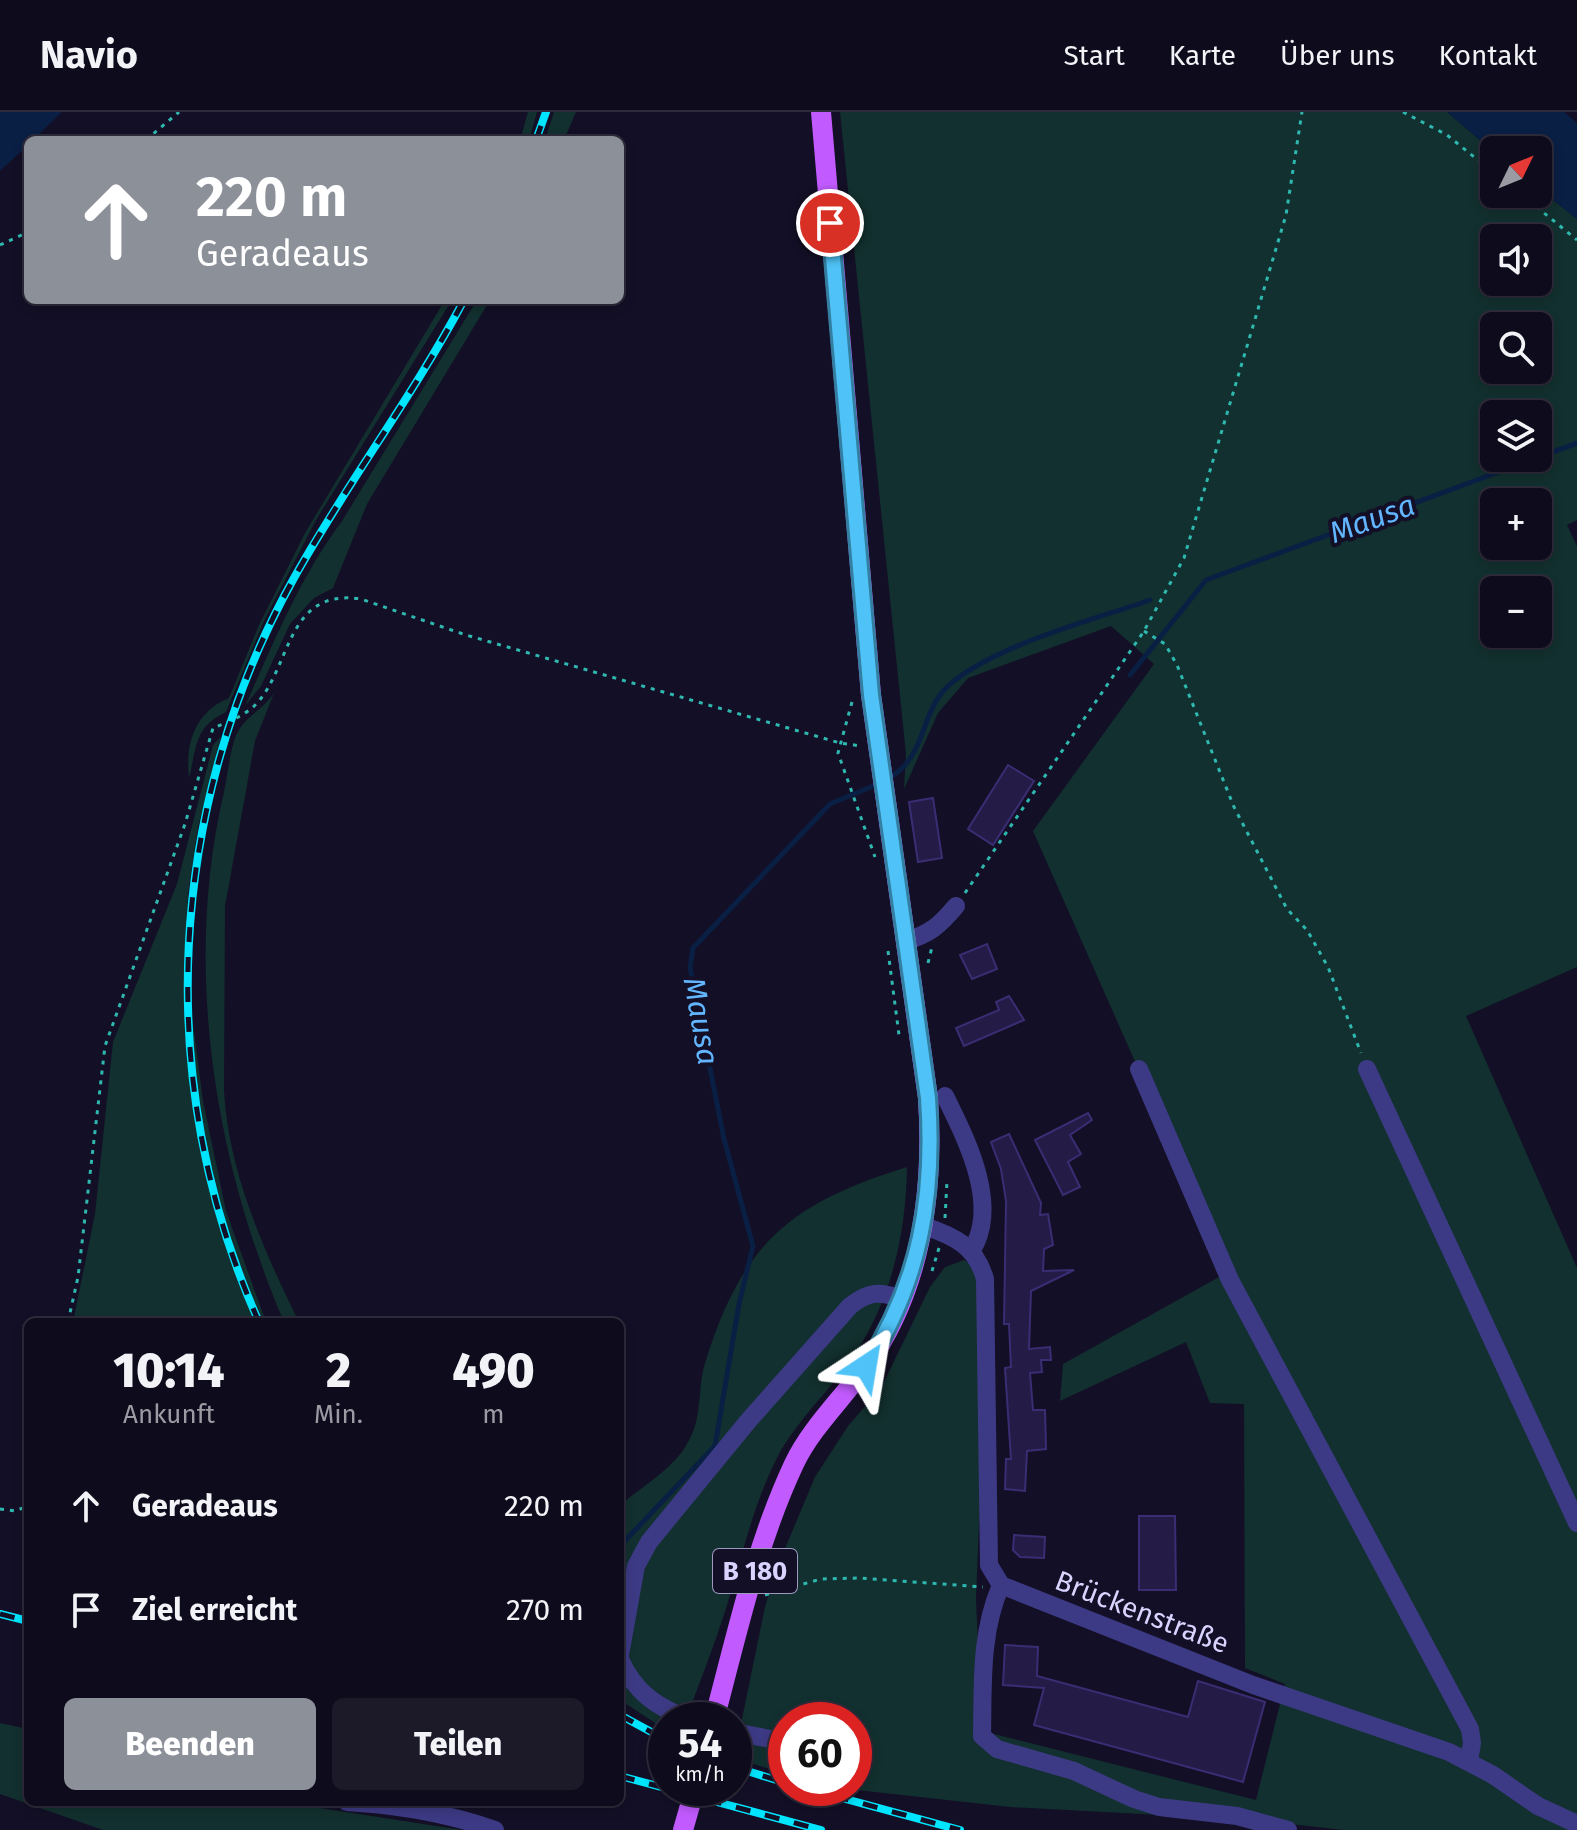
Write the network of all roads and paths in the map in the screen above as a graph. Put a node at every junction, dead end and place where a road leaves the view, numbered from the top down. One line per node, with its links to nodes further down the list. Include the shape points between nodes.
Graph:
1 (179, 112): 5 (path)
2 (821, 112): 12 (main road, B 180)
3 (1302, 112): 11 (path, via 1286,215 1184,558)
4 (1403, 112): 6 (path, via 1447,135)
5 (151, 136)
6 (1480, 162)
7 (1538, 208): 9 (path)
8 (24, 234): 10 (path)
9 (1577, 240)
10 (0, 245)
11 (1144, 631): 15 (path); 21 (path, via 1165,644 1197,706 1234,807 1287,909 1307,930 1328,967)
12 (877, 745): 14 (main road, B 180); 26 (path, via 840,743 466,635 361,599 346,597 319,605 298,622 253,707 213,728 203,753 185,824 105,1046)
13 (839, 760): 14 (path, via 858,816)
14 (887, 867): 17 (main road, B 180)
15 (956, 906): 16 (street)
16 (937, 928): 17 (street); 18 (path)
17 (896, 945): 19 (path); 23 (main road, B 180, via 928,1098 932,1154)
18 (927, 975)
19 (895, 1010)
20 (1139, 1069): 36 (street, via 1230,1280 1470,1729)
21 (1367, 1069): 29 (street)
22 (945, 1096): 24 (street, via 981,1194 983,1233)
23 (924, 1226): 24 (street); 25 (main road, B 180)
24 (972, 1250): 30 (street, via 985,1279 989,1565)
25 (903, 1299): 31 (main road, B 180, via 866,1366 796,1460); 32 (street, via 875,1292 850,1306 749,1420 649,1542 636,1566)
26 (69, 1318)
27 (24, 1508): 28 (path)
28 (0, 1509)
29 (1577, 1523)
30 (1001, 1585): 31 (path, via 821,1579); 36 (street, Brückenstraße, via 1253,1685); 42 (street, via 986,1624 983,1681 982,1736 997,1749 1074,1771 1159,1807 1237,1816)
31 (746, 1601): 35 (main road, B 180)
32 (624, 1634)
33 (624, 1667): 34 (street, via 629,1680)
34 (653, 1702)
35 (719, 1702)
36 (1469, 1761): 39 (street, Brückenstraße, via 1538,1806)
37 (401, 1806): 40 (street)
38 (690, 1806): 41 (main road, bridge)
39 (1577, 1824)
40 (495, 1830)
41 (683, 1830)
42 (1288, 1830)

